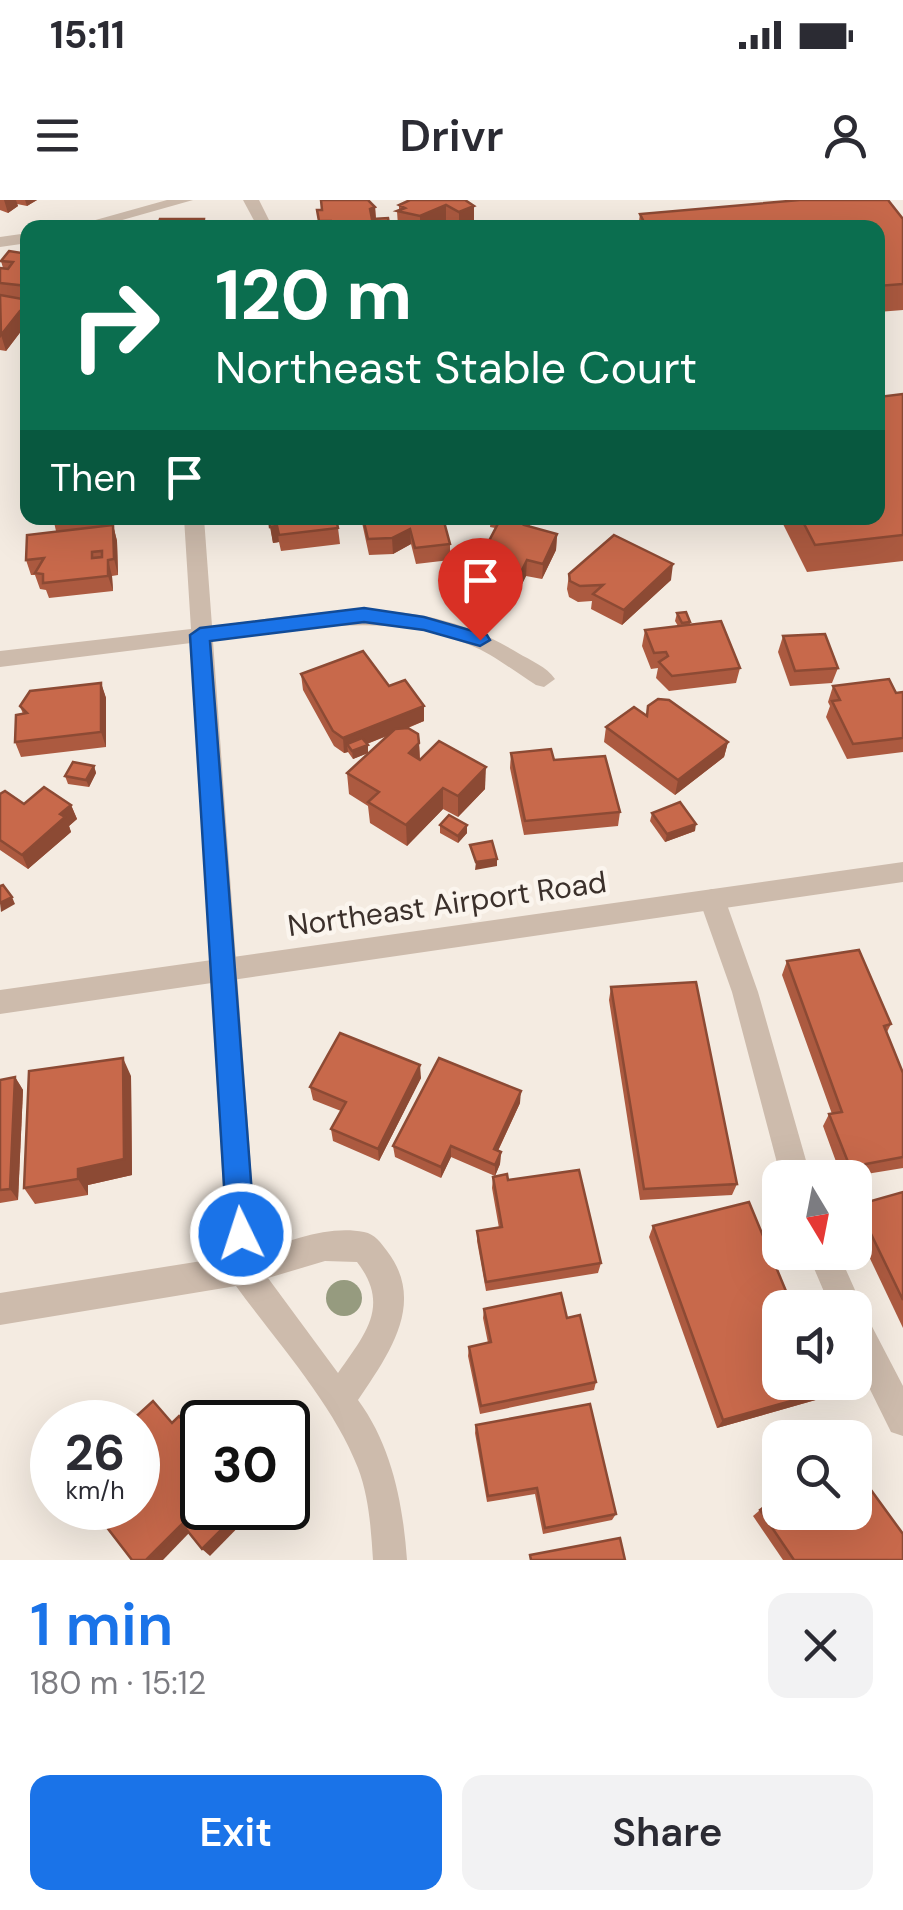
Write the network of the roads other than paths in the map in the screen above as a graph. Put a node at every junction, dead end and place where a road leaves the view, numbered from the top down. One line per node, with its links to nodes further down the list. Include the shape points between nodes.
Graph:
1 (185, 200): 2 (street)
2 (106, 220)
3 (194, 525): 4 (street)
4 (200, 635): 5 (street); 6 (street, via 364,615 480,640); 9 (street)
5 (0, 659)
6 (544, 679)
7 (903, 872): 8 (street, Northeast Airport Road)
8 (712, 898): 9 (street, Northeast Airport Road); 11 (street, via 746,992)
9 (222, 970): 10 (street, Northeast Airport Road); 12 (street)
10 (0, 1002)
11 (791, 1160)
12 (244, 1270): 13 (street); 15 (street); 15 (street, via 343,1244 365,1247 382,1265 393,1304)
13 (0, 1309)
14 (872, 1359): 16 (street)
15 (338, 1400): 17 (street, via 374,1466)
16 (903, 1420)
17 (390, 1560)

